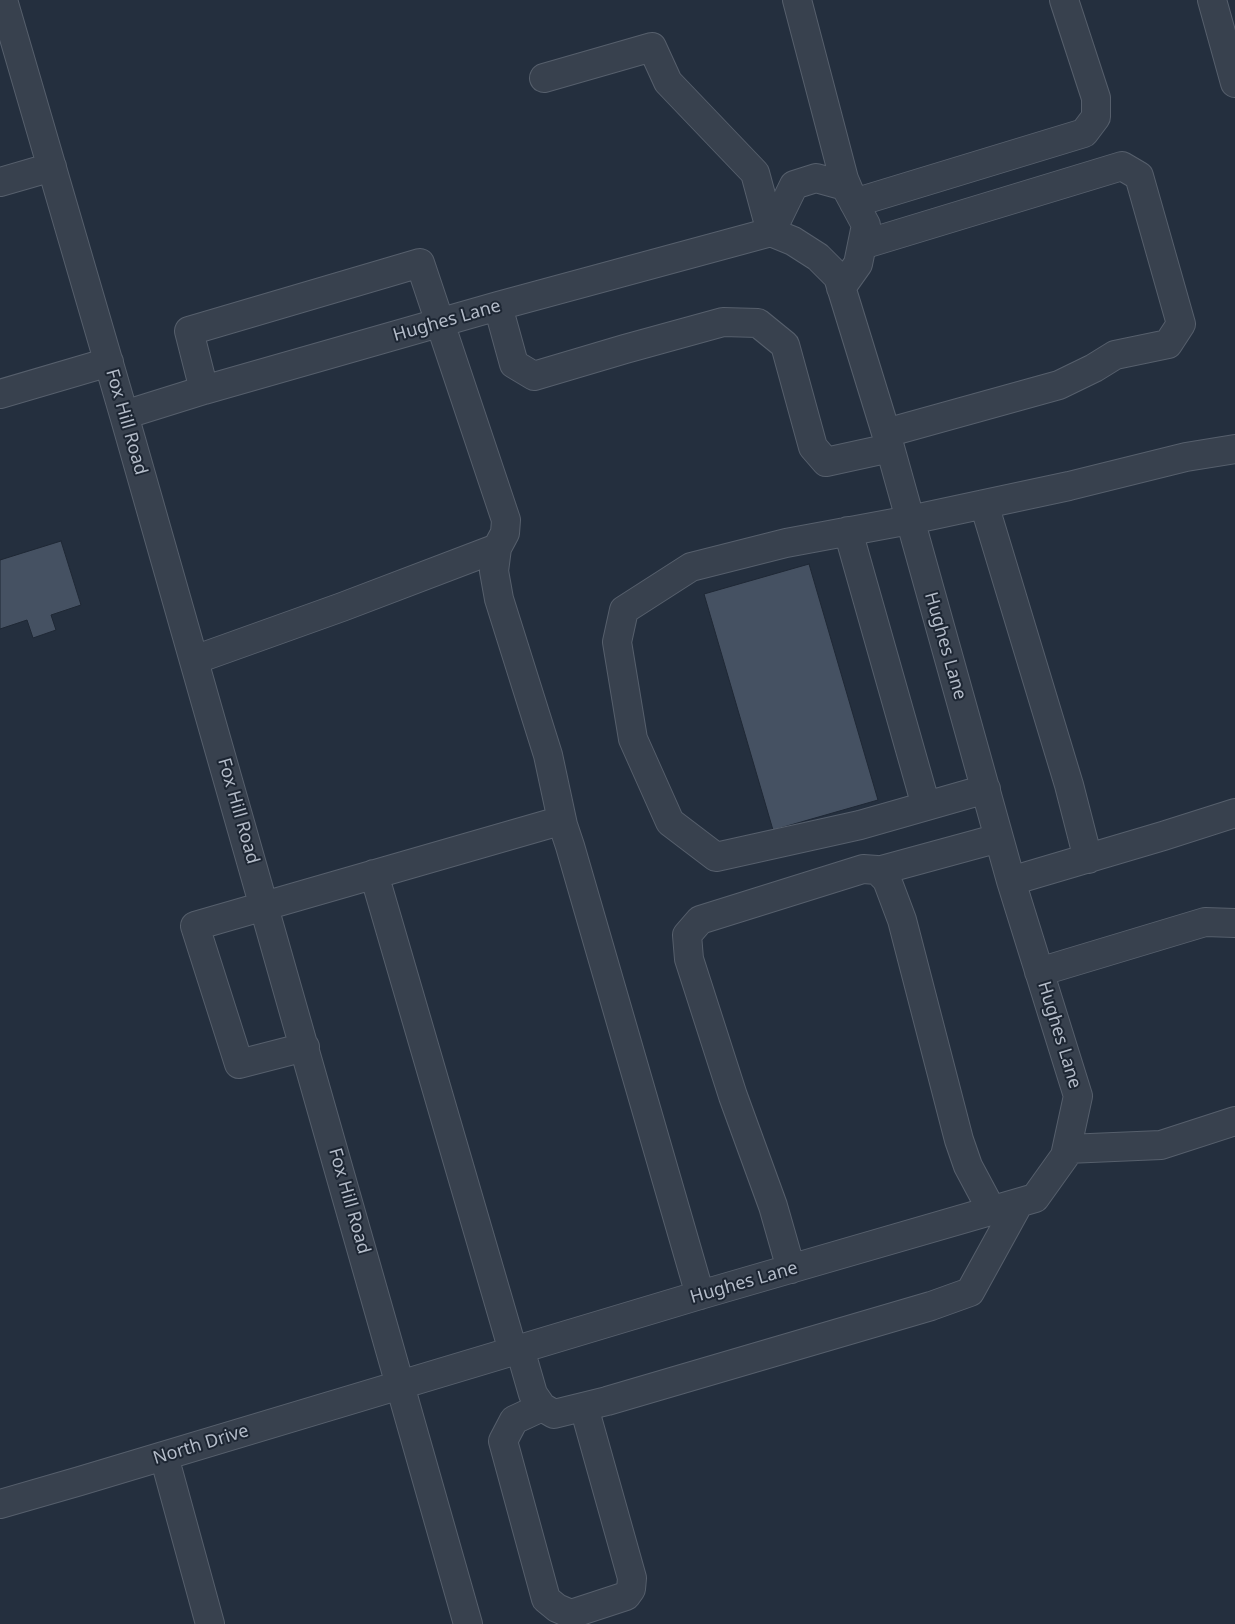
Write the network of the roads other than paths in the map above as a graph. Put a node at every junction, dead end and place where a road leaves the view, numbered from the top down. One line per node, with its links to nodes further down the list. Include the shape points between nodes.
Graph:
1 (3, 0): 8 (street, Fox Hill Road)
2 (797, 0): 10 (street, via 844,179)
3 (1064, 0): 10 (street, via 1096,98 1096,116 1084,133)
4 (1212, 0): 5 (street)
5 (1231, 54): 7 (street)
6 (544, 78): 11 (street, via 652,47 668,82 755,173)
7 (1235, 83)
8 (52, 166): 9 (street); 16 (street, Fox Hill Road)
9 (0, 182)
10 (854, 203): 11 (street, via 845,186 816,178 794,186); 12 (street, via 866,225)
11 (770, 232): 13 (street, Hughes Lane, via 793,241 818,257 838,277); 14 (street, Hughes Lane)
12 (862, 245): 13 (street, via 858,264); 20 (street, via 1122,166 1139,176 1181,324 1168,344 1115,355 1059,385)
13 (841, 288): 20 (street, Hughes Lane)
14 (498, 306): 15 (street, Hughes Lane); 20 (street, via 514,364 534,376 723,322 758,323 785,345 813,447 826,462)
15 (440, 323): 17 (street, Hughes Lane); 17 (street, via 420,263 189,331); 25 (street, via 506,520)
16 (109, 362): 18 (street); 19 (street, Fox Hill Road)
17 (204, 390): 19 (street, Hughes Lane)
18 (0, 394)
19 (124, 415): 26 (street, Fox Hill Road)
20 (888, 441): 23 (street, Hughes Lane)
21 (1235, 449): 22 (street, via 1186,457)
22 (984, 504): 23 (street); 32 (street, via 1069,785)
23 (910, 520): 24 (street); 27 (street, Hughes Lane)
24 (848, 531): 28 (street); 28 (street, via 786,542 691,567 624,610 617,642 634,739 670,822 716,857 860,825)
25 (498, 548): 26 (street); 30 (street, via 494,571 499,599 548,755)
26 (194, 660): 36 (street, Fox Hill Road)
27 (986, 789): 28 (street); 31 (street, Hughes Lane)
28 (926, 806)
29 (1235, 813): 32 (street)
30 (563, 825): 34 (street, via 556,822); 45 (street)
31 (999, 838): 33 (street); 35 (street, Hughes Lane)
32 (1088, 859): 35 (street)
33 (878, 871): 43 (street, via 887,880 902,920 959,1140 968,1166); 44 (street, via 863,869 700,920 687,935 689,959 773,1206)
34 (374, 874): 36 (street); 46 (street)
35 (1011, 881): 38 (street, Hughes Lane)
36 (265, 906): 39 (street, Fox Hill Road); 39 (street, via 195,926 239,1064)
37 (1235, 923): 38 (street, via 1205,922)
38 (1039, 972): 41 (street, Hughes Lane, via 1078,1096)
39 (305, 1047): 47 (street, Fox Hill Road)
40 (1235, 1121): 41 (street, via 1161,1145)
41 (1067, 1149): 42 (street, Hughes Lane, via 1035,1198)
42 (1019, 1203): 43 (street, Hughes Lane); 49 (street, via 970,1292 932,1306)
43 (992, 1211): 44 (street, Hughes Lane)
44 (791, 1269): 45 (street, Hughes Lane)
45 (700, 1295): 46 (street, Hughes Lane)
46 (516, 1350): 47 (street, Hughes Lane); 48 (street, via 533,1394)
47 (401, 1384): 50 (street, North Drive); 53 (street, Fox Hill Road)
48 (542, 1407): 49 (street, via 554,1414); 49 (street, via 514,1420 503,1441 546,1599 571,1614 626,1596 631,1589 632,1578)
49 (584, 1407)
50 (164, 1456): 51 (street, North Drive); 52 (street)
51 (0, 1504)
52 (210, 1624)
53 (468, 1624)

